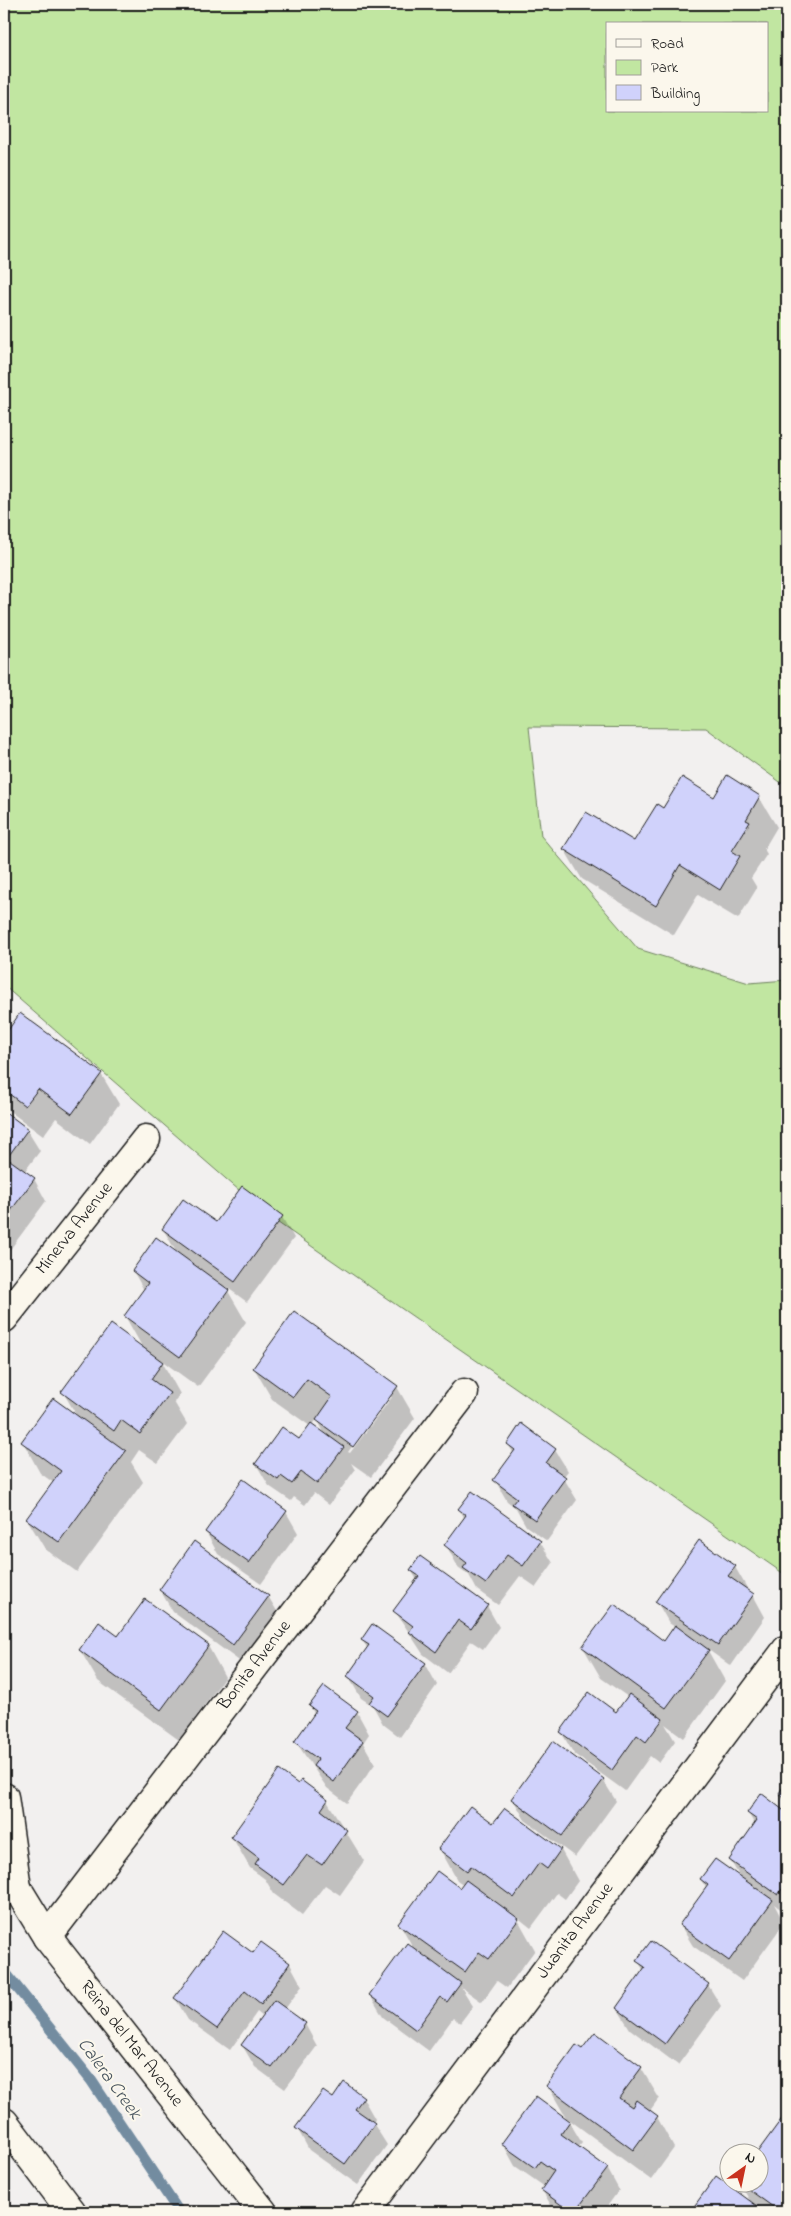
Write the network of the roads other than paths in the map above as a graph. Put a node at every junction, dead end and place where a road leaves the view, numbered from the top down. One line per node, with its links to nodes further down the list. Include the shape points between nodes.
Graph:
1 (146, 1139): 2 (street, Minerva Avenue)
2 (4, 1318)
3 (464, 1393): 7 (street, Bonita Avenue)
4 (787, 1649): 11 (street, Juanita Avenue)
5 (4, 1797): 6 (street)
6 (11, 1882): 7 (street, Reina del Mar Avenue)
7 (47, 1937): 10 (street, Reina del Mar Avenue)
8 (4, 2122): 9 (street)
9 (72, 2212)
10 (263, 2212)
11 (365, 2212)

